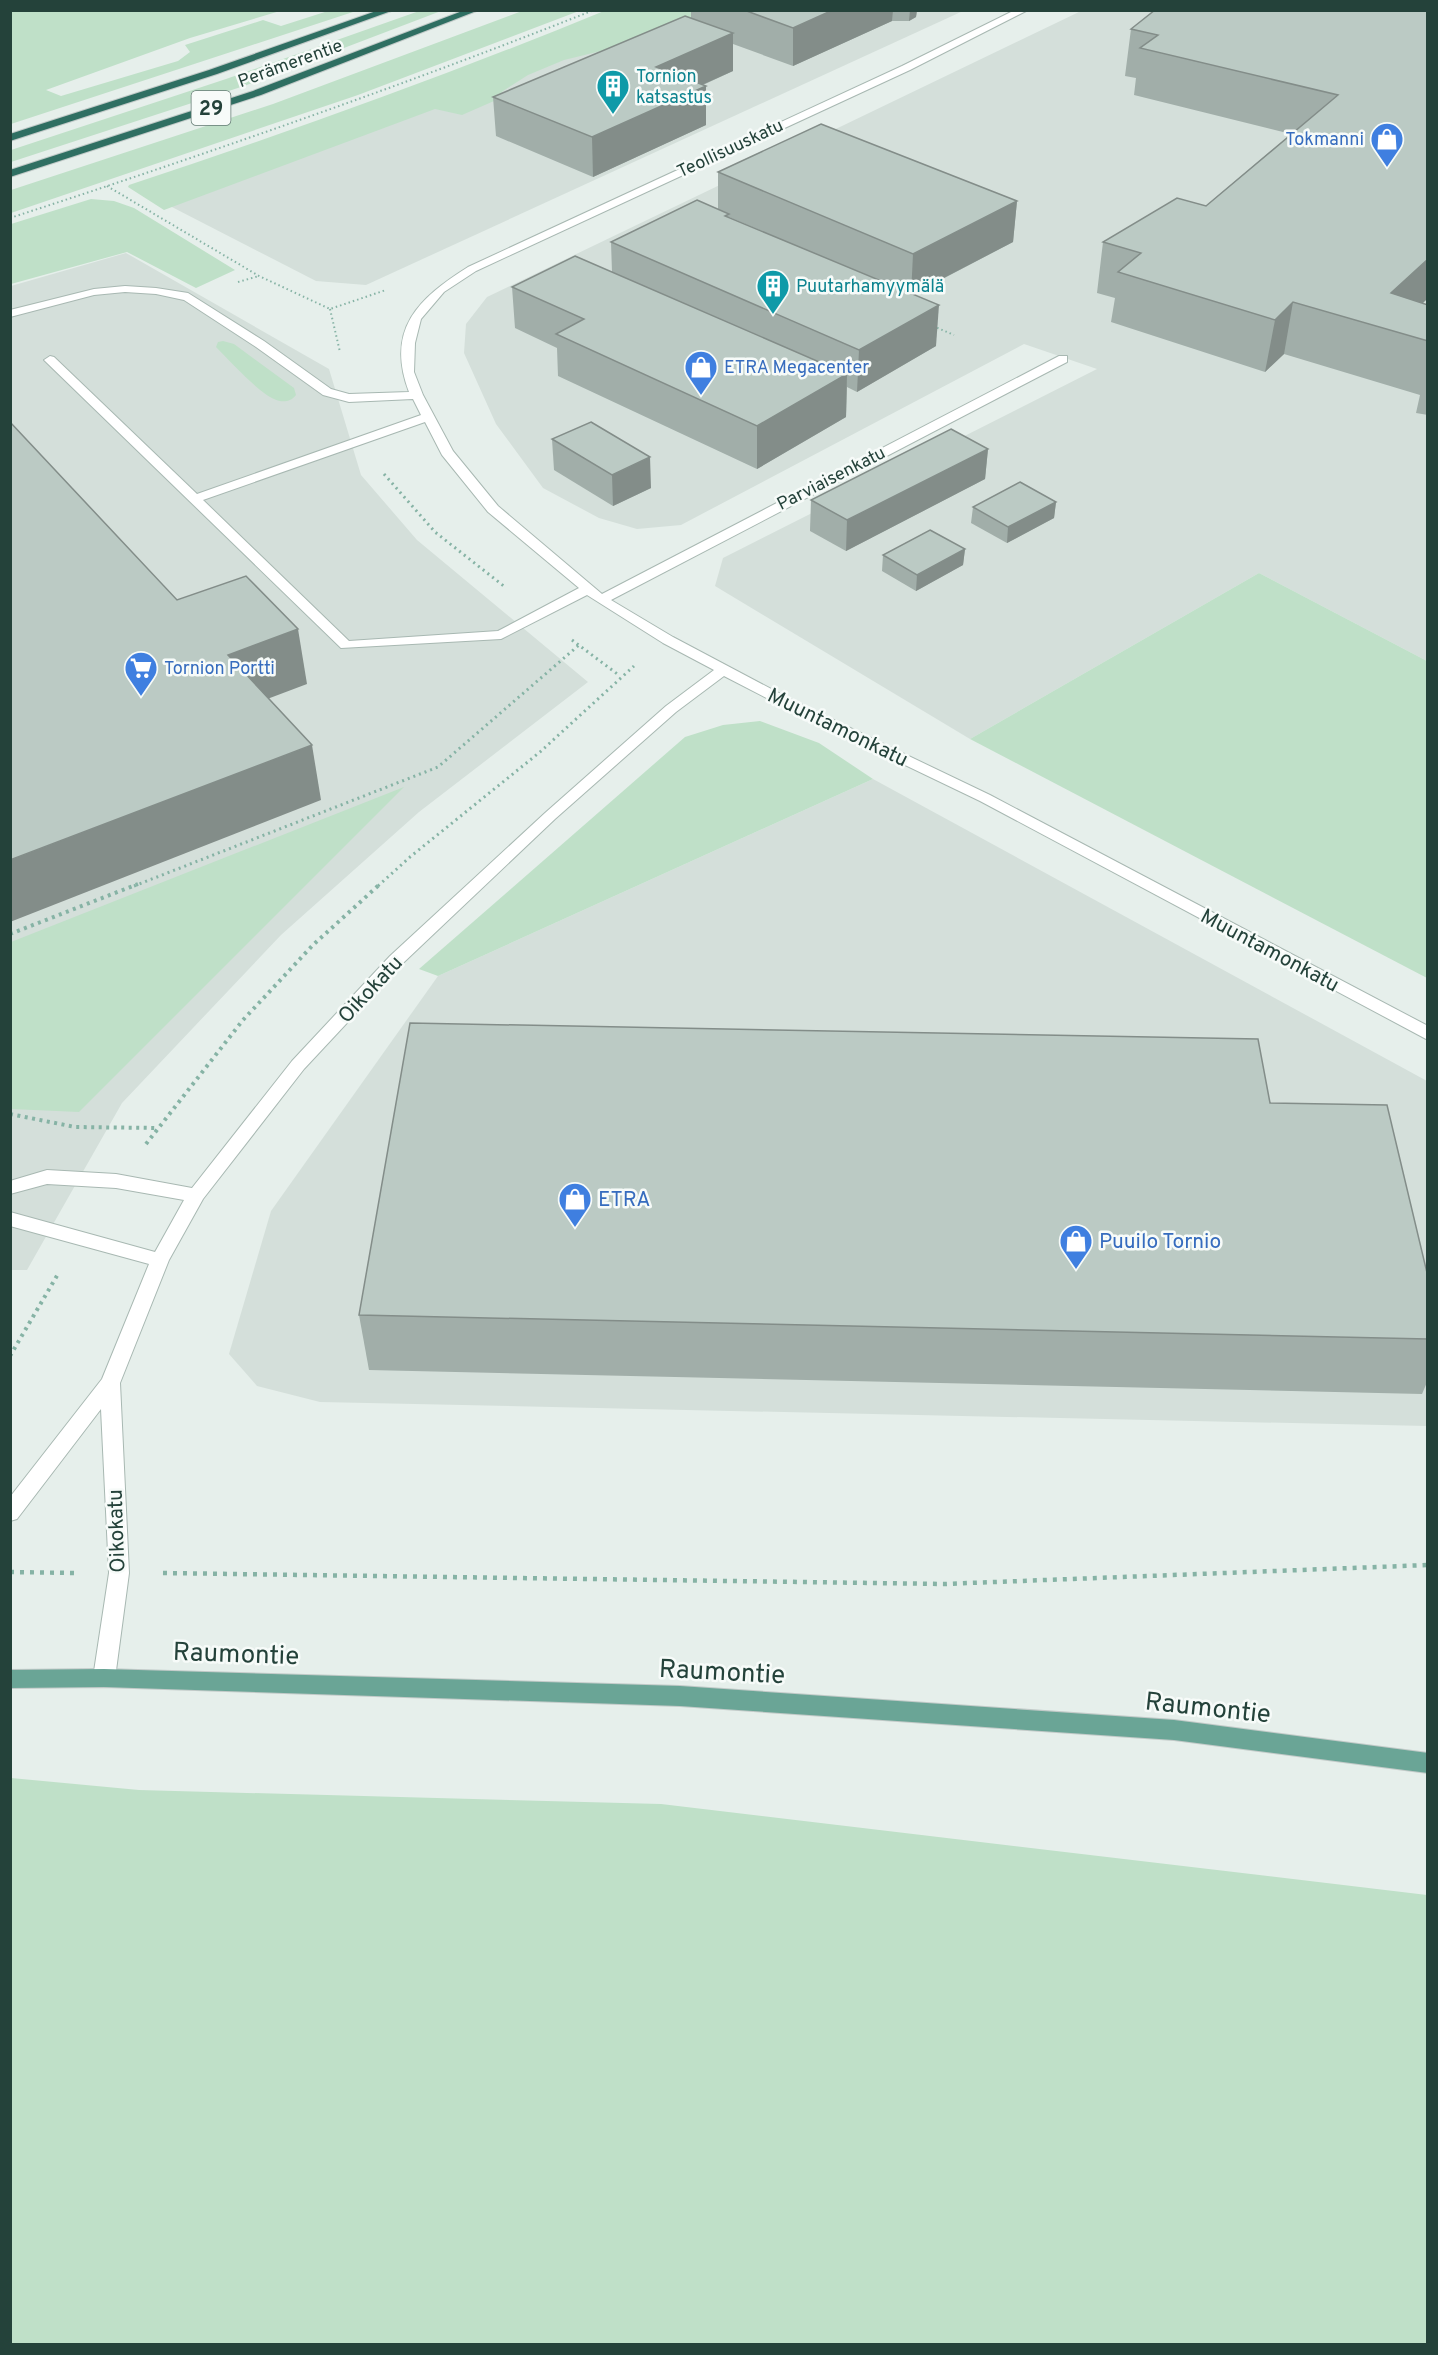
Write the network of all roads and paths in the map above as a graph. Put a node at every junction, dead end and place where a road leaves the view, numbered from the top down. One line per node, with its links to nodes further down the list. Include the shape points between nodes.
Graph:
1 (390, 10): 4 (highway, Perämerentie / 29)
2 (475, 10): 5 (highway, Perämerentie / 29, via 257,93)
3 (1024, 10): 7 (street, Teollisuuskatu, via 472,269)
4 (10, 138)
5 (10, 174)
6 (107, 186): 8 (path, via 259,276)
7 (440, 290): 14 (street, Muuntamonkatu, via 415,318 409,344 408,372)
8 (330, 309)
9 (10, 314): 14 (street, via 94,292 146,290 188,297 327,392 349,398)
10 (923, 322): 11 (path)
11 (954, 335)
12 (1063, 359): 18 (street, Parviaisenkatu)
13 (50, 360): 16 (street)
14 (417, 395): 15 (street, Muuntamonkatu)
15 (426, 417): 16 (street); 17 (street, Muuntamonkatu, via 447,452 493,509)
16 (195, 500): 17 (street, via 346,645 501,635)
17 (589, 588): 18 (street, Muuntamonkatu)
18 (601, 600): 19 (street, Muuntamonkatu)
19 (668, 640): 21 (street, Muuntamonkatu); 25 (path, via 620,676 540,752 410,857 313,945 243,1020)
20 (579, 645): 22 (path, via 438,767)
21 (724, 669): 23 (street, Muuntamonkatu, via 984,798); 28 (street, Oikokatu, via 671,709 550,816 396,960 298,1065)
22 (10, 934)
23 (1428, 1034)
24 (10, 1114): 25 (path, via 75,1127)
25 (159, 1128): 26 (path)
26 (116, 1181): 27 (street, via 47,1177); 28 (street)
27 (10, 1188)
28 (196, 1195): 31 (street, Oikokatu)
29 (10, 1219): 30 (street)
30 (79, 1238): 31 (street); 32 (path)
31 (160, 1260): 33 (street, Oikokatu)
32 (10, 1356)
33 (110, 1383): 34 (street, Oikokatu); 37 (street, Oikokatu, via 119,1573)
34 (10, 1513)
35 (1428, 1565): 36 (path, via 944,1584)
36 (196, 1573)
37 (104, 1678): 38 (main road, Raumontie); 39 (main road, Raumontie, via 680,1696 1174,1730)
38 (11, 1680)
39 (1428, 1763)

